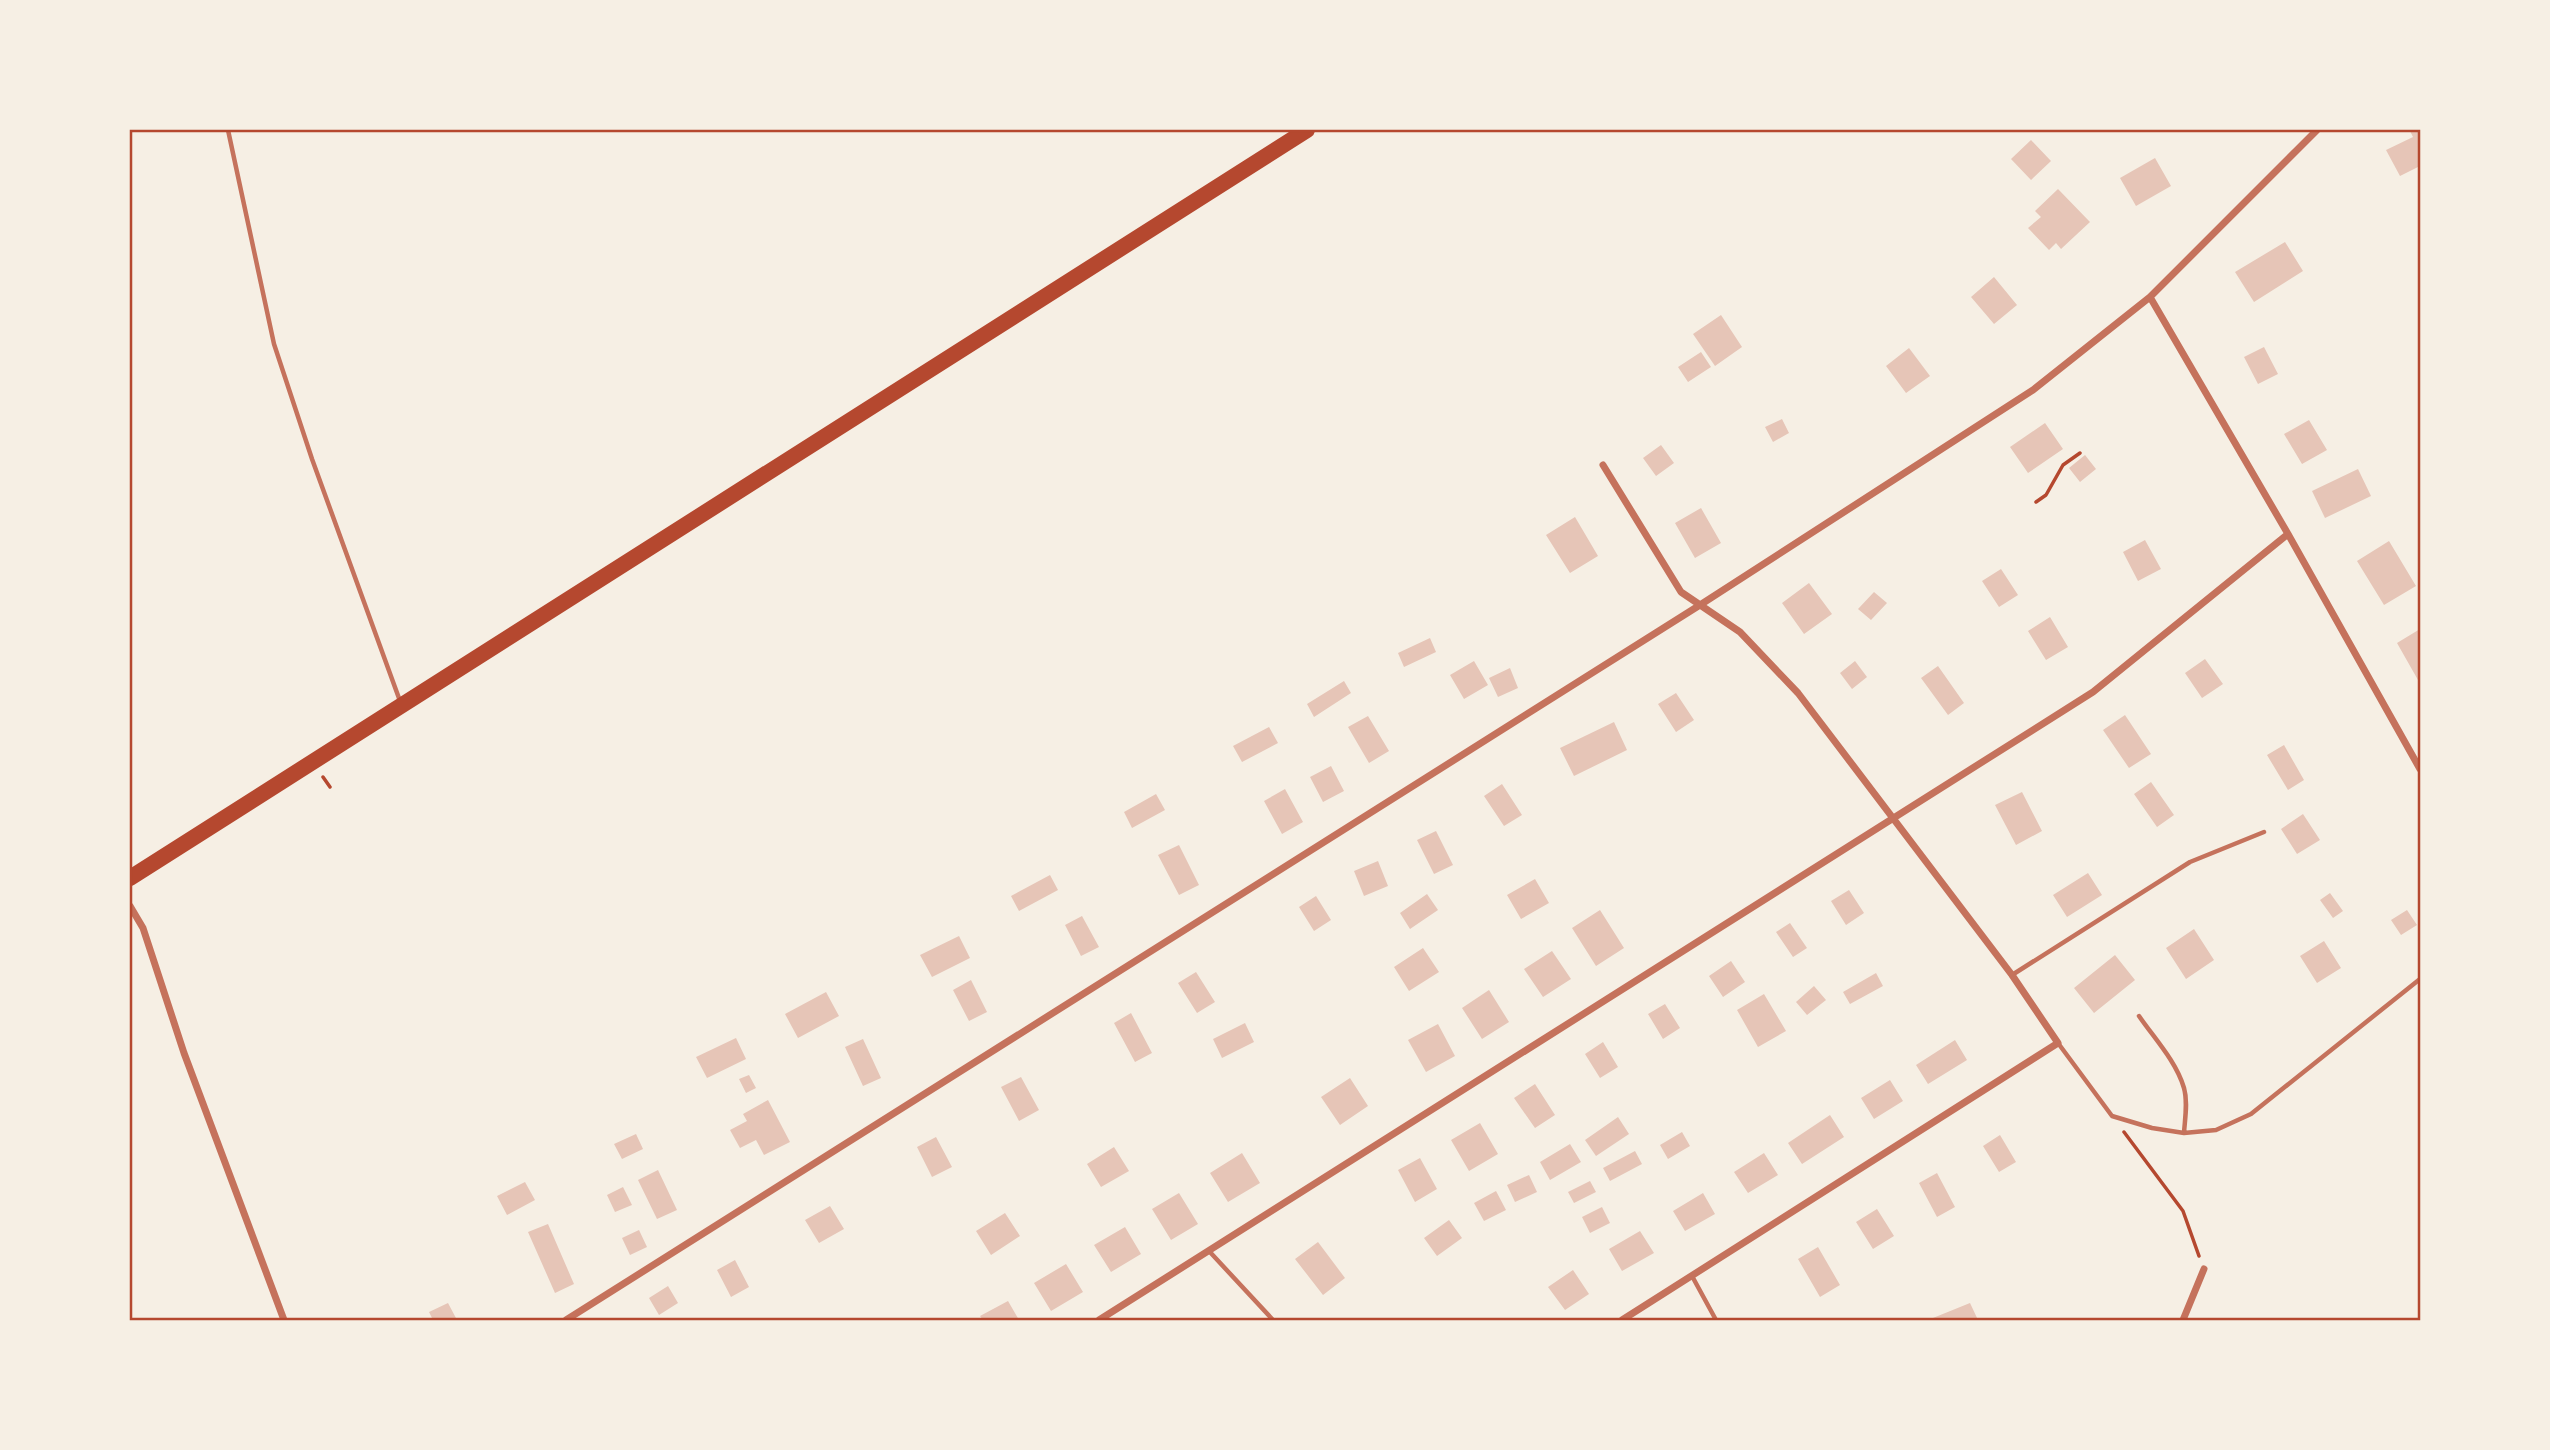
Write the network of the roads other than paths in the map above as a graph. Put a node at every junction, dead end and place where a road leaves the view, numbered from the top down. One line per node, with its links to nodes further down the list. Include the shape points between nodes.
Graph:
1 (228, 130): 8 (lane, via 274,344)
2 (1307, 130): 8 (main road)
3 (2317, 130): 4 (street)
4 (2150, 296): 6 (street); 7 (street, via 2033,390)
5 (1603, 465): 7 (street, via 1681,592)
6 (2288, 534): 9 (street); 10 (street, via 2093,692)
7 (1700, 605): 10 (street, via 1740,632 1798,693); 23 (street)
8 (401, 703): 12 (main road)
9 (2420, 769)
10 (1893, 820): 14 (street); 19 (street)
11 (2264, 832): 14 (lane, via 2190,862)
12 (130, 878)
13 (130, 906): 22 (street, via 143,928 184,1053)
14 (2012, 975): 17 (street)
15 (2420, 979): 18 (lane, via 2251,1114 2216,1130)
16 (2139, 1016): 18 (lane, via 2177,1070 2184,1089)
17 (2058, 1044): 18 (lane, via 2112,1116); 21 (street)
18 (2184, 1133)
19 (1209, 1251): 24 (street); 25 (lane)
20 (2204, 1269): 28 (street)
21 (1692, 1276): 26 (street); 27 (lane)
22 (284, 1321)
23 (566, 1321)
24 (1098, 1321)
25 (1273, 1321)
26 (1622, 1321)
27 (1716, 1321)
28 (2183, 1321)

